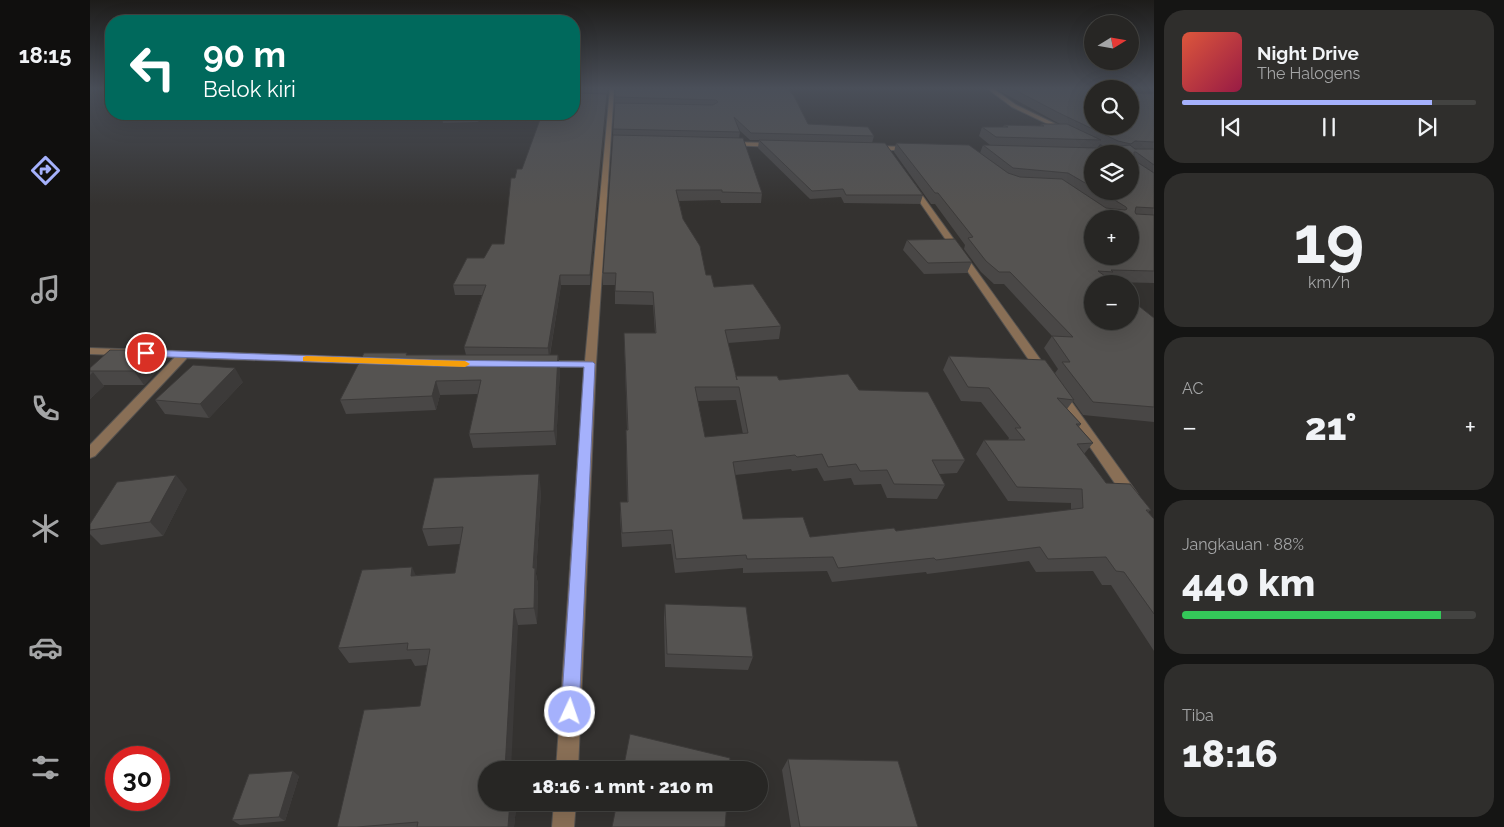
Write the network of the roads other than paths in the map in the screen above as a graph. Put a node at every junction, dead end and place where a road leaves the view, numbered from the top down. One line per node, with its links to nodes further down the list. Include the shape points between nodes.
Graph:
1 (613, 128): 13 (street)
2 (1059, 128): 3 (street)
3 (1072, 134)
4 (718, 143): 5 (street)
5 (787, 145)
6 (866, 147): 7 (street, via 889,152)
7 (923, 149)
8 (903, 172): 15 (street)
9 (90, 351): 10 (street)
10 (183, 355): 11 (street); 14 (street)
11 (385, 362)
12 (531, 364): 13 (street)
13 (590, 364): 16 (street)
14 (90, 452)
15 (1137, 504)
16 (567, 761)
17 (564, 811): 18 (street)
18 (563, 827)

